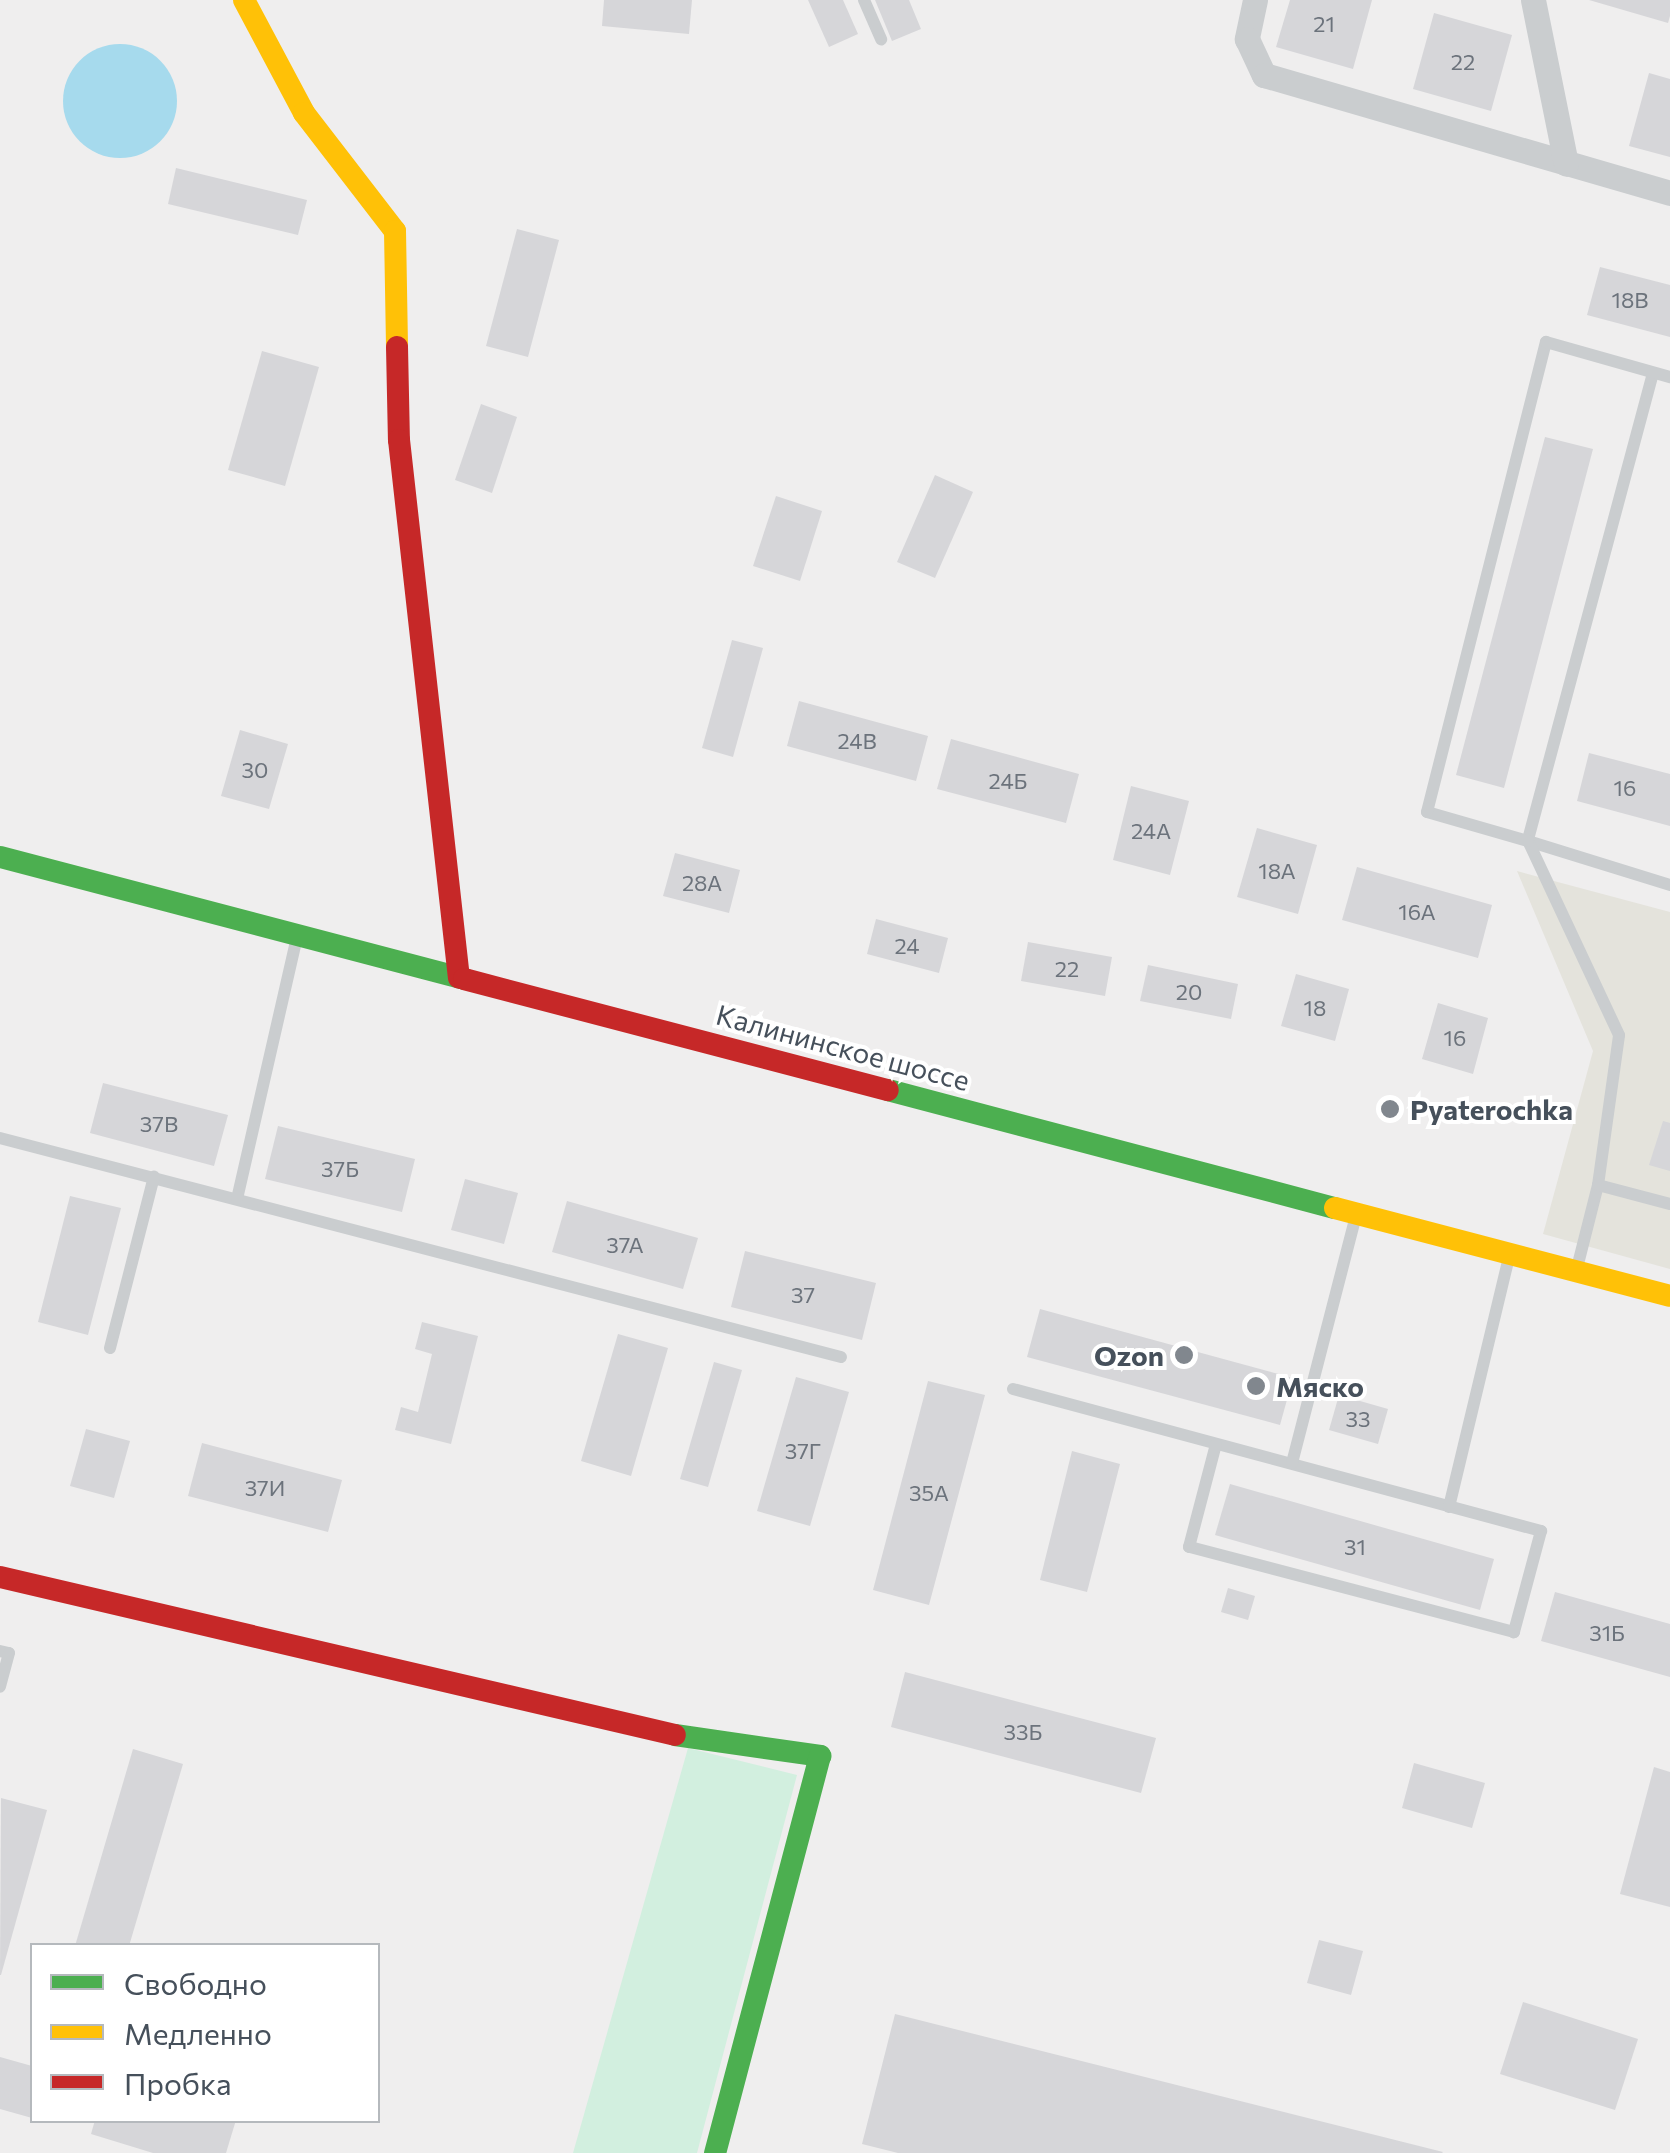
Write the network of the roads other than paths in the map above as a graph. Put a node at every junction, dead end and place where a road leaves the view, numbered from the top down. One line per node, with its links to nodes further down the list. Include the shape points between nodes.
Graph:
1 (244, 0): 14 (street, via 304,113 394,231 399,440)
2 (864, 0): 5 (lane)
3 (1255, 0): 6 (street, via 1247,39 1264,75)
4 (1534, 0): 6 (street)
5 (881, 39)
6 (1566, 164): 7 (street)
7 (1670, 194)
8 (1653, 373): 9 (lane); 10 (lane); 10 (lane, via 1546,342 1426,812)
9 (1670, 377)
10 (1528, 841): 12 (lane); 17 (lane, via 1619,1035)
11 (0, 857): 13 (street, Калининское шоссе)
12 (1670, 885)
13 (297, 935): 14 (street, Калининское шоссе); 18 (lane)
14 (459, 978): 20 (street, Калининское шоссе)
15 (0, 1138): 16 (lane)
16 (154, 1177): 18 (lane); 24 (lane)
17 (1598, 1184): 19 (lane); 22 (lane)
18 (237, 1200): 25 (lane)
19 (1670, 1204)
20 (1357, 1213): 21 (street, Калининское шоссе); 28 (lane)
21 (1510, 1253): 22 (street, Калининское шоссе); 29 (lane)
22 (1576, 1271): 23 (street, Калининское шоссе)
23 (1670, 1296)
24 (110, 1348)
25 (841, 1356)
26 (1013, 1389): 27 (lane)
27 (1216, 1444): 28 (lane); 29 (lane, via 1189,1546 1514,1632 1541,1532)
28 (1292, 1464): 29 (lane)
29 (1449, 1506)
30 (0, 1578): 33 (street, via 609,1726 820,1756)
31 (0, 1651): 32 (lane, via 9,1653)
32 (0, 1688)
33 (715, 2153)

